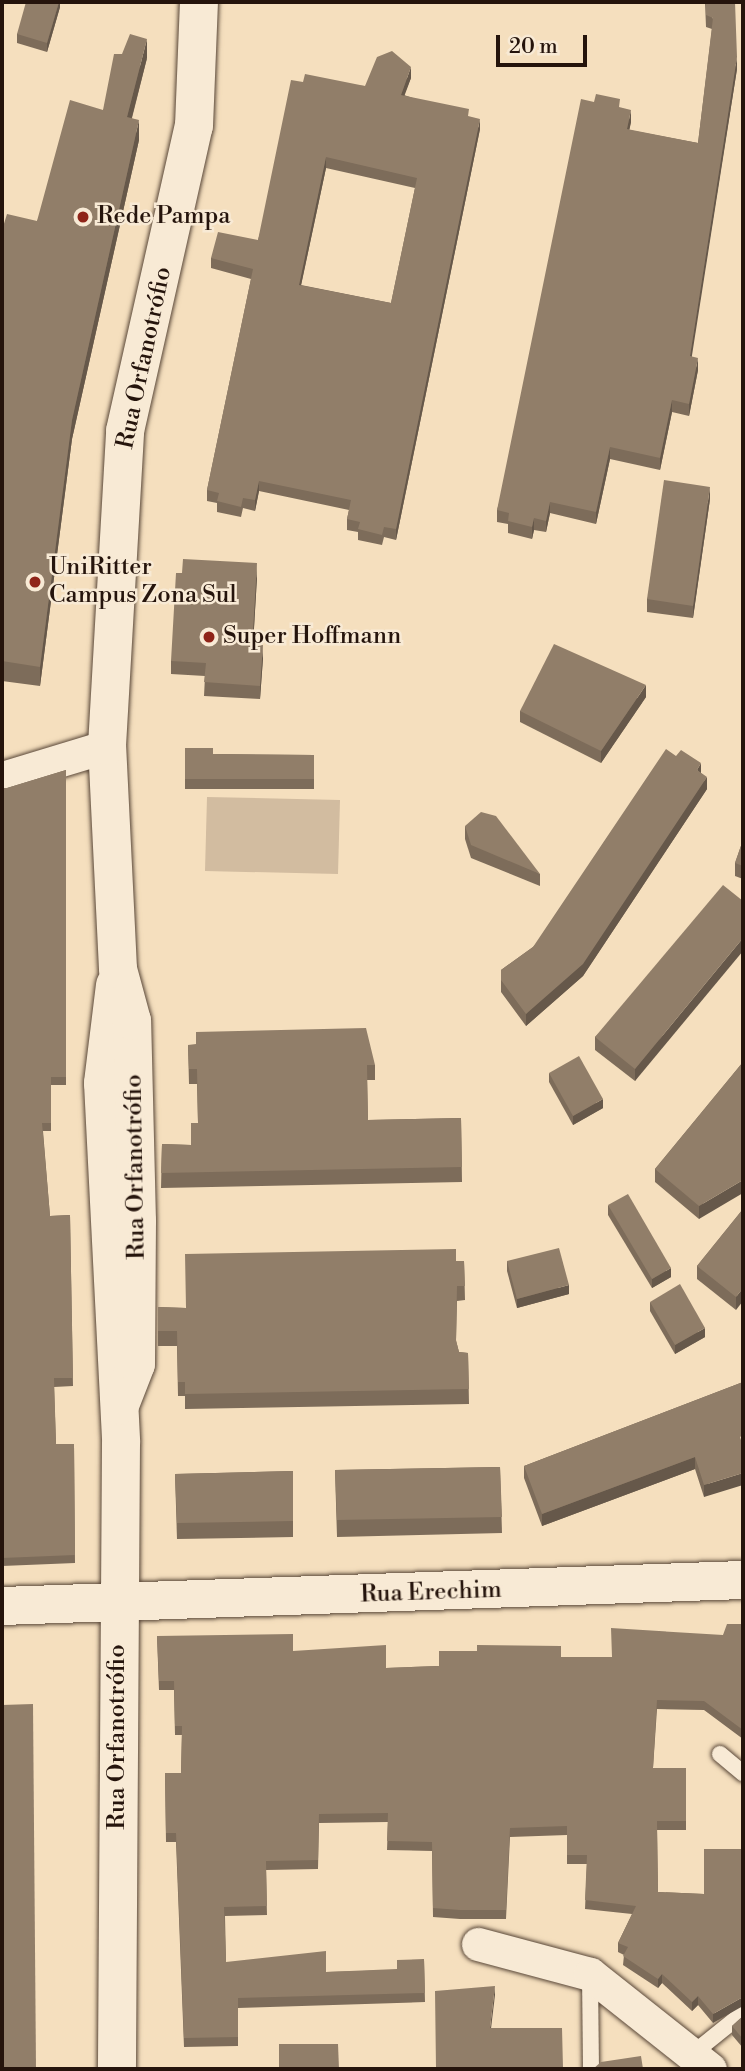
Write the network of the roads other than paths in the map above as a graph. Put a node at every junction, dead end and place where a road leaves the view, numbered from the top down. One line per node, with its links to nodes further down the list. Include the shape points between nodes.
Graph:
1 (199, 2): 2 (street, Rua Orfanotrófio, via 194,126 125,431)
2 (107, 746): 3 (street); 6 (street, Rua Orfanotrófio, via 118,969 132,1021 137,1221 136,1364 120,1405)
3 (2, 778)
4 (743, 1580): 6 (street, Rua Erechim)
5 (2, 1606): 6 (street, Rua Erechim)
6 (118, 1606): 13 (street, Rua Orfanotrófio)
7 (720, 1754): 8 (lane)
8 (743, 1773)
9 (478, 1944): 10 (street)
10 (590, 1974): 12 (street); 14 (lane)
11 (743, 2013): 12 (lane)
12 (700, 2062)
13 (117, 2069)
14 (591, 2069)

